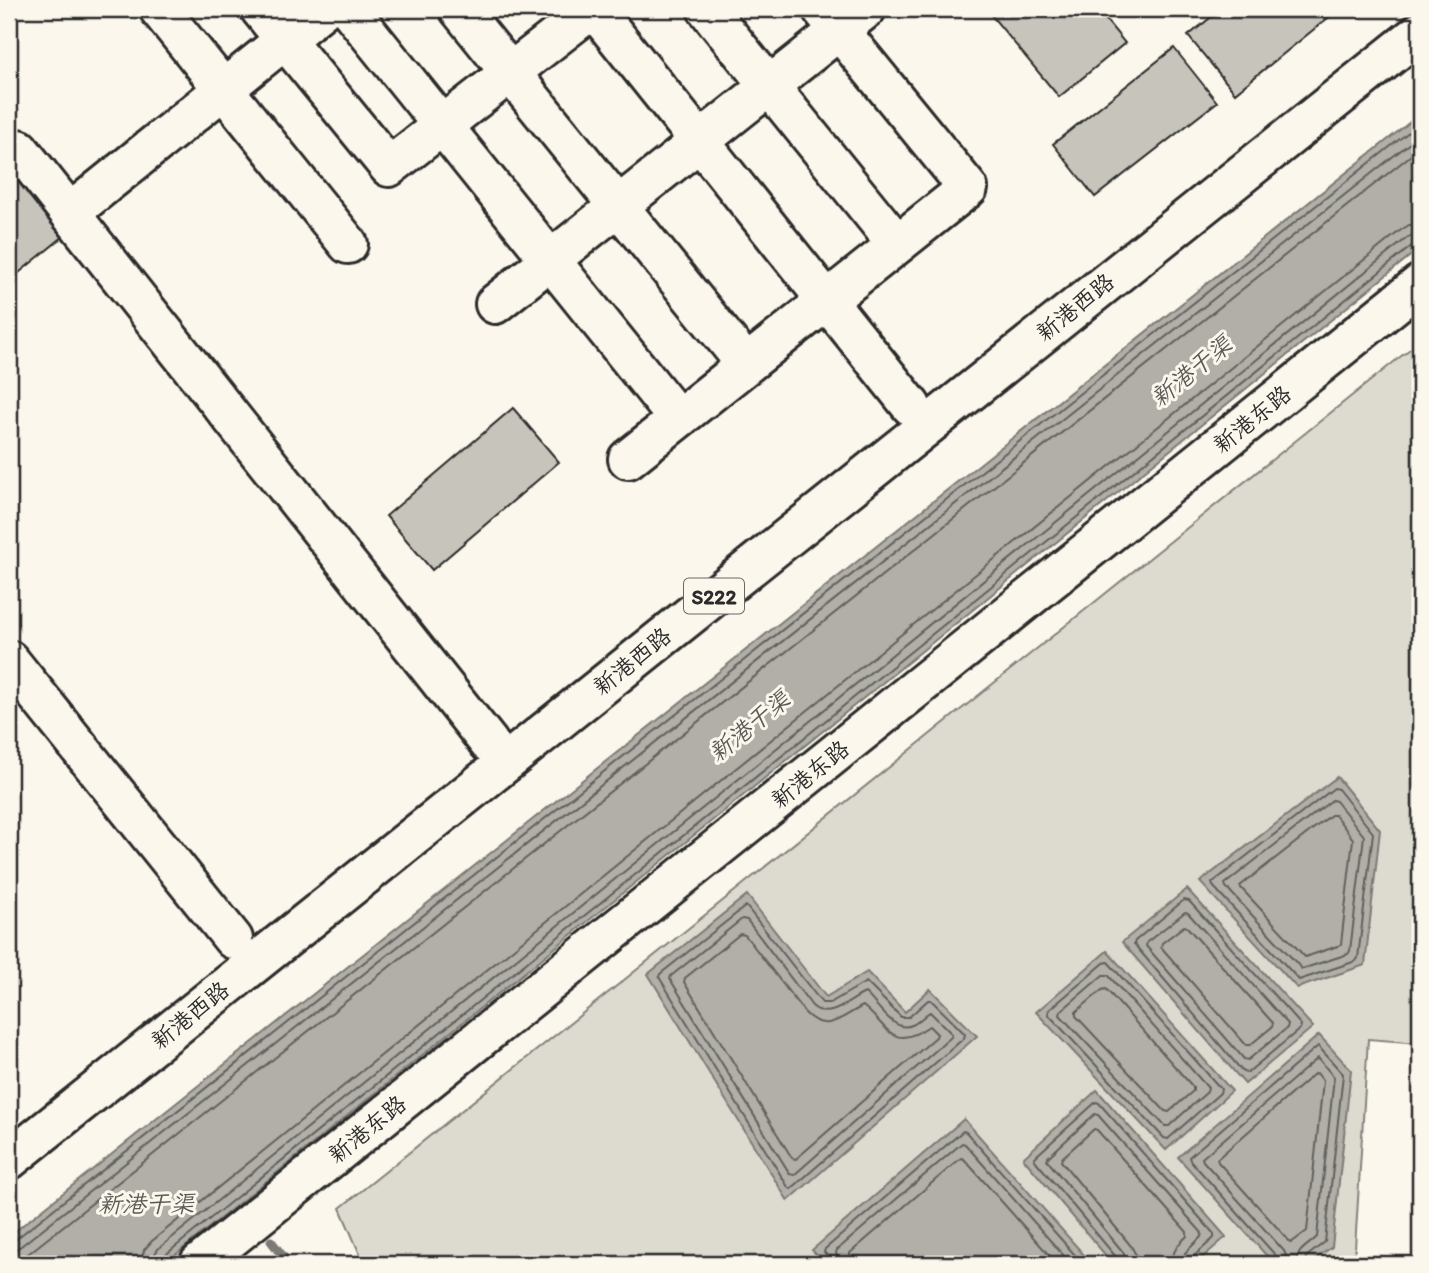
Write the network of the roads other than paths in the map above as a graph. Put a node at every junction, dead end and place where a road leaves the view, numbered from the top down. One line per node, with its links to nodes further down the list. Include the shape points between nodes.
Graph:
1 (159, 9): 13 (main road)
2 (260, 9): 10 (main road)
3 (323, 9): 10 (main road)
4 (349, 9): 14 (main road)
5 (459, 9): 11 (main road)
6 (593, 9): 11 (main road); 15 (main road)
7 (707, 9): 12 (main road)
8 (842, 16): 12 (main road); 20 (main road, via 968,188)
9 (1420, 32): 32 (main road, 新港西路 / S222)
10 (284, 39): 13 (main road); 14 (main road, via 389,167)
11 (510, 73): 14 (main road); 17 (main road)
12 (768, 87): 15 (main road); 20 (main road)
13 (223, 89): 18 (main road); 19 (main road)
14 (442, 127): 21 (main road)
15 (700, 141): 17 (main road); 23 (main road)
16 (19, 149): 18 (main road)
17 (618, 206): 21 (main road); 25 (main road)
18 (70, 213): 30 (main road)
19 (348, 244)
20 (897, 244): 23 (main road)
21 (550, 261): 24 (main road); 27 (main road)
22 (1420, 284): 33 (main road, 新港东路)
23 (827, 300): 25 (main road); 26 (main road)
24 (495, 304)
25 (746, 364): 27 (main road)
26 (911, 406)
27 (678, 419): 28 (main road)
28 (628, 459)
29 (9, 660): 31 (main road)
30 (489, 743)
31 (233, 939)
32 (9, 1160)
33 (199, 1264)

